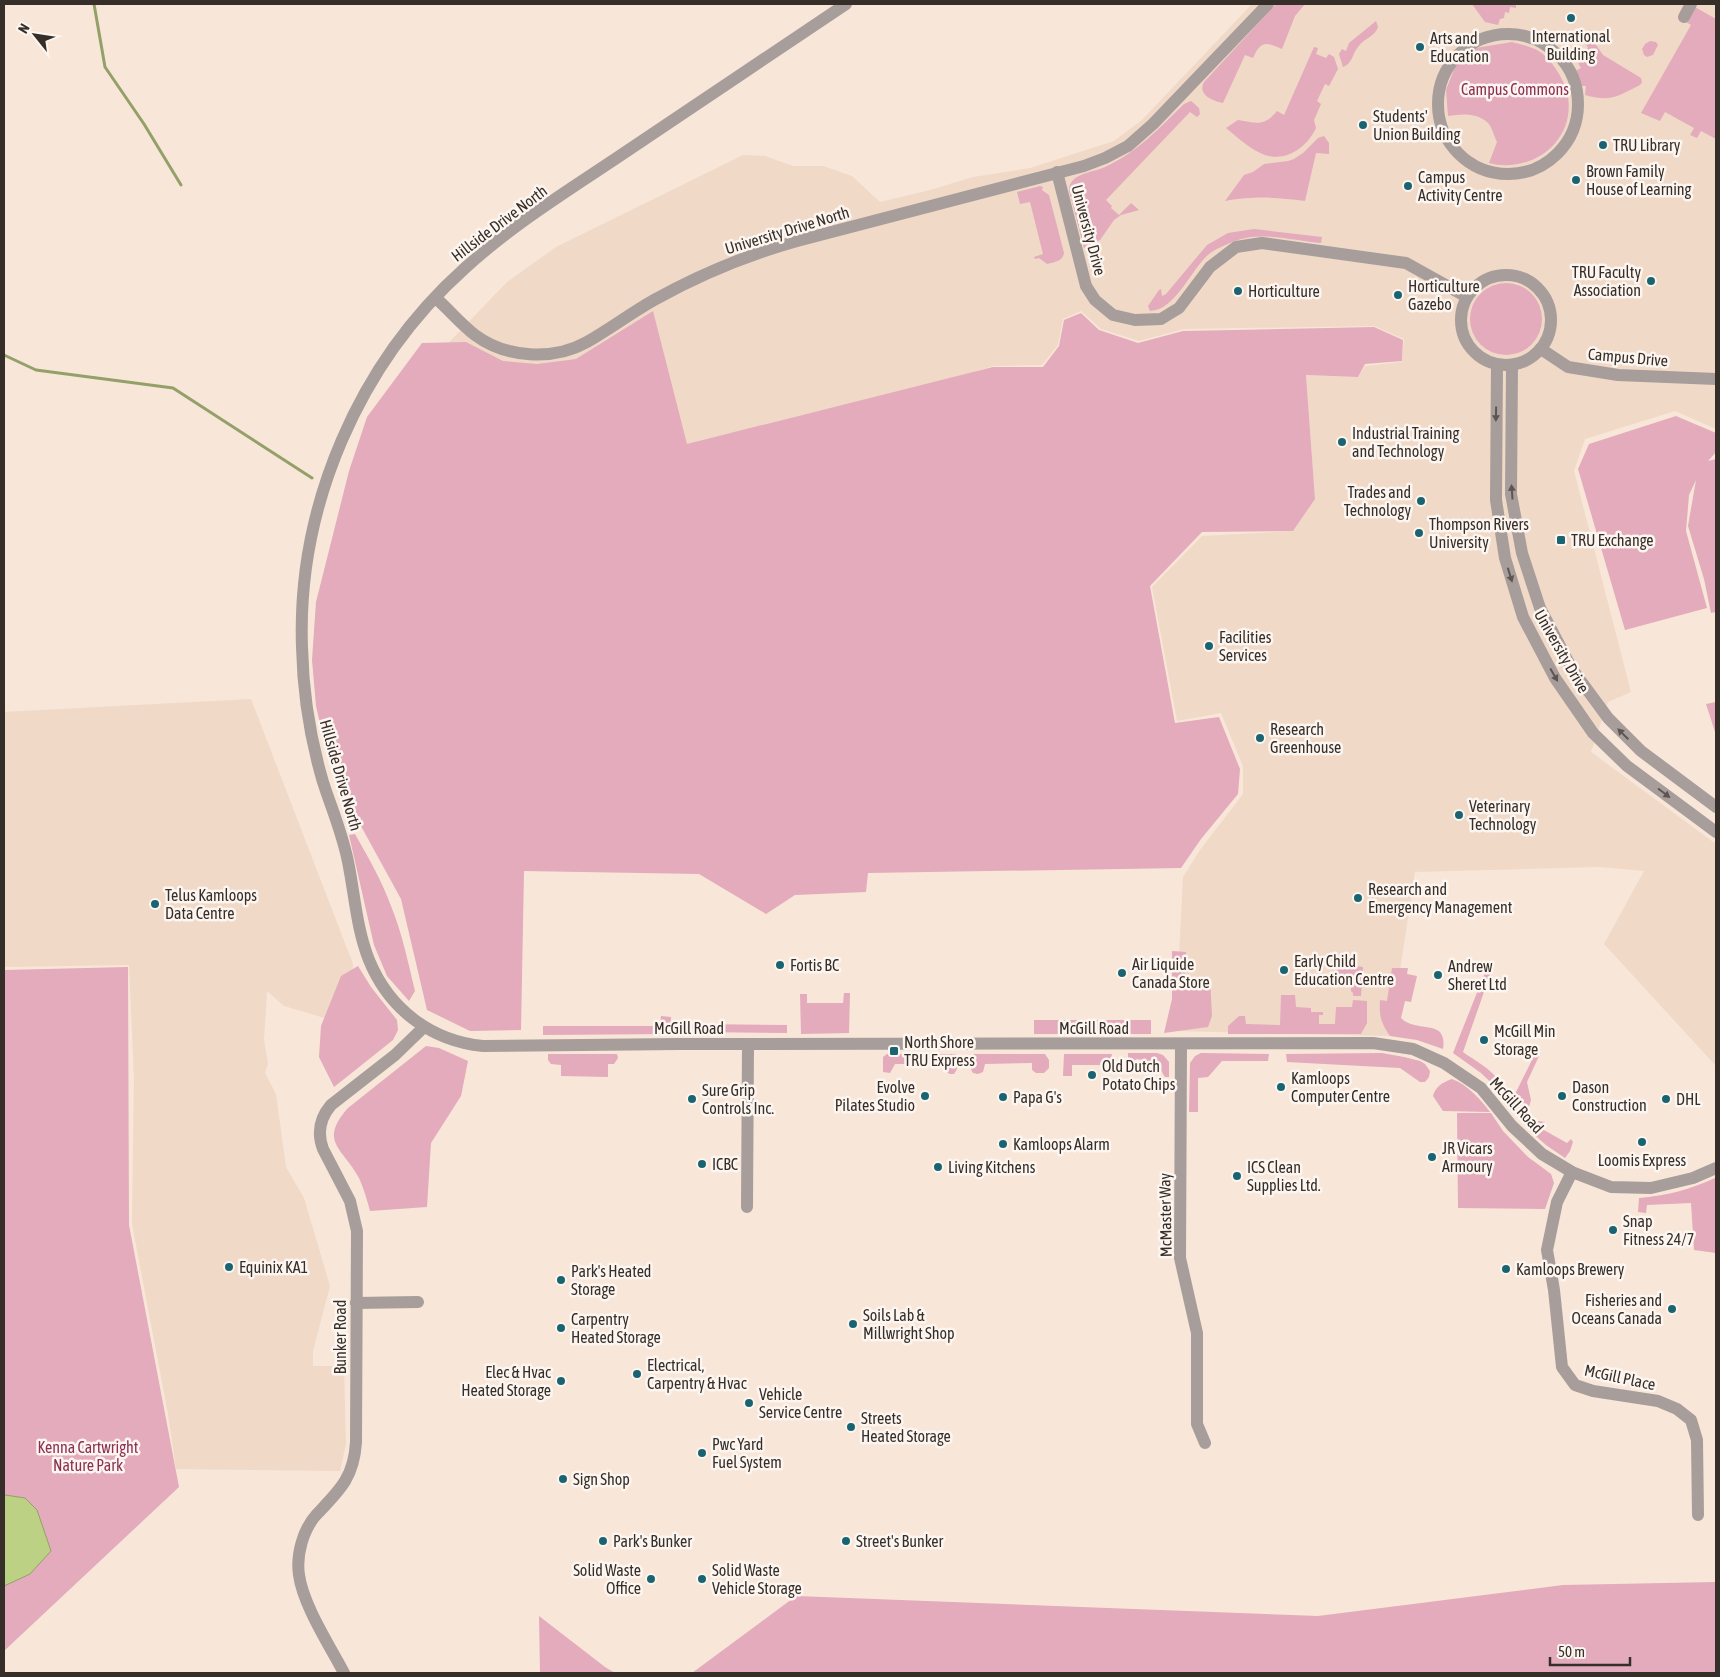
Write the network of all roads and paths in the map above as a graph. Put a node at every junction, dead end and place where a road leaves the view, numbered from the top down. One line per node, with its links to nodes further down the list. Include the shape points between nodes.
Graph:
1 (846, 4): 7 (street, Hillside Drive North, via 522,223)
2 (1268, 4): 6 (street, University Drive, via 1128,146 1084,166)
3 (1691, 4): 4 (street)
4 (1684, 17)
5 (1578, 100): 5 (street, via 1574,128 1559,151 1536,167 1509,173 1491,171 1466,159 1447,139 1438,112 1440,85 1453,60 1475,43 1502,35 1529,38 1553,52 1566,65)
6 (1057, 172): 8 (street, University Drive, via 1086,286 1095,300 1113,314 1135,320 1161,319 1179,308 1210,267 1236,247 1262,244 1406,263); 9 (street, University Drive North, via 768,250 681,285 586,343 556,353 525,354 494,346 476,335)
7 (478, 257): 9 (street, via 471,269); 11 (street, Hillside Drive North, via 430,303)
8 (1467, 297): 10 (street, via 1489,278 1517,276 1530,282 1541,291 1552,315); 12 (street, via 1462,310 1464,339 1483,360)
9 (439, 301): 11 (street, via 408,338)
10 (1542, 349): 13 (street, via 1533,357); 14 (street, Campus Drive, via 1568,367 1618,375)
11 (392, 350): 17 (street, Hillside Drive North, via 349,425 323,491 307,558 302,650 312,741 345,848 358,923 369,959 396,1003)
12 (1497, 365): 13 (street); 16 (street, University Drive, one-way to 16, via 1496,500 1505,558 1523,617 1555,678 1593,732 1627,766)
13 (1512, 366): 15 (street, University Drive, one-way to 13, via 1641,751 1608,718 1572,669 1540,608 1522,553 1511,494)
14 (1716, 379)
15 (1716, 807)
16 (1716, 832)
17 (424, 1027): 18 (street, McGill Road, via 454,1041 483,1046); 24 (street, Bunker Road, via 395,1055 331,1106 321,1123 321,1145 346,1193 355,1220)
18 (748, 1044): 19 (street, McGill Road); 22 (street)
19 (1180, 1044): 21 (street, McGill Road, via 1373,1043 1413,1049 1444,1063 1481,1088 1512,1126 1542,1154); 25 (street, McMaster Way, via 1180,1258 1197,1332 1197,1424)
20 (1716, 1168): 21 (street, McGill Road, via 1693,1178 1651,1188 1611,1187)
21 (1572, 1172): 26 (street, McGill Place, via 1556,1202 1546,1250 1554,1290 1562,1367 1574,1385 1658,1401 1677,1409 1691,1420 1697,1440)
22 (747, 1207)
23 (418, 1302): 24 (street)
24 (356, 1303): 27 (street, Bunker Road, via 356,1455 349,1477 305,1533 299,1553 298,1575 306,1600)
25 (1205, 1443)
26 (1698, 1515)
27 (344, 1673)

